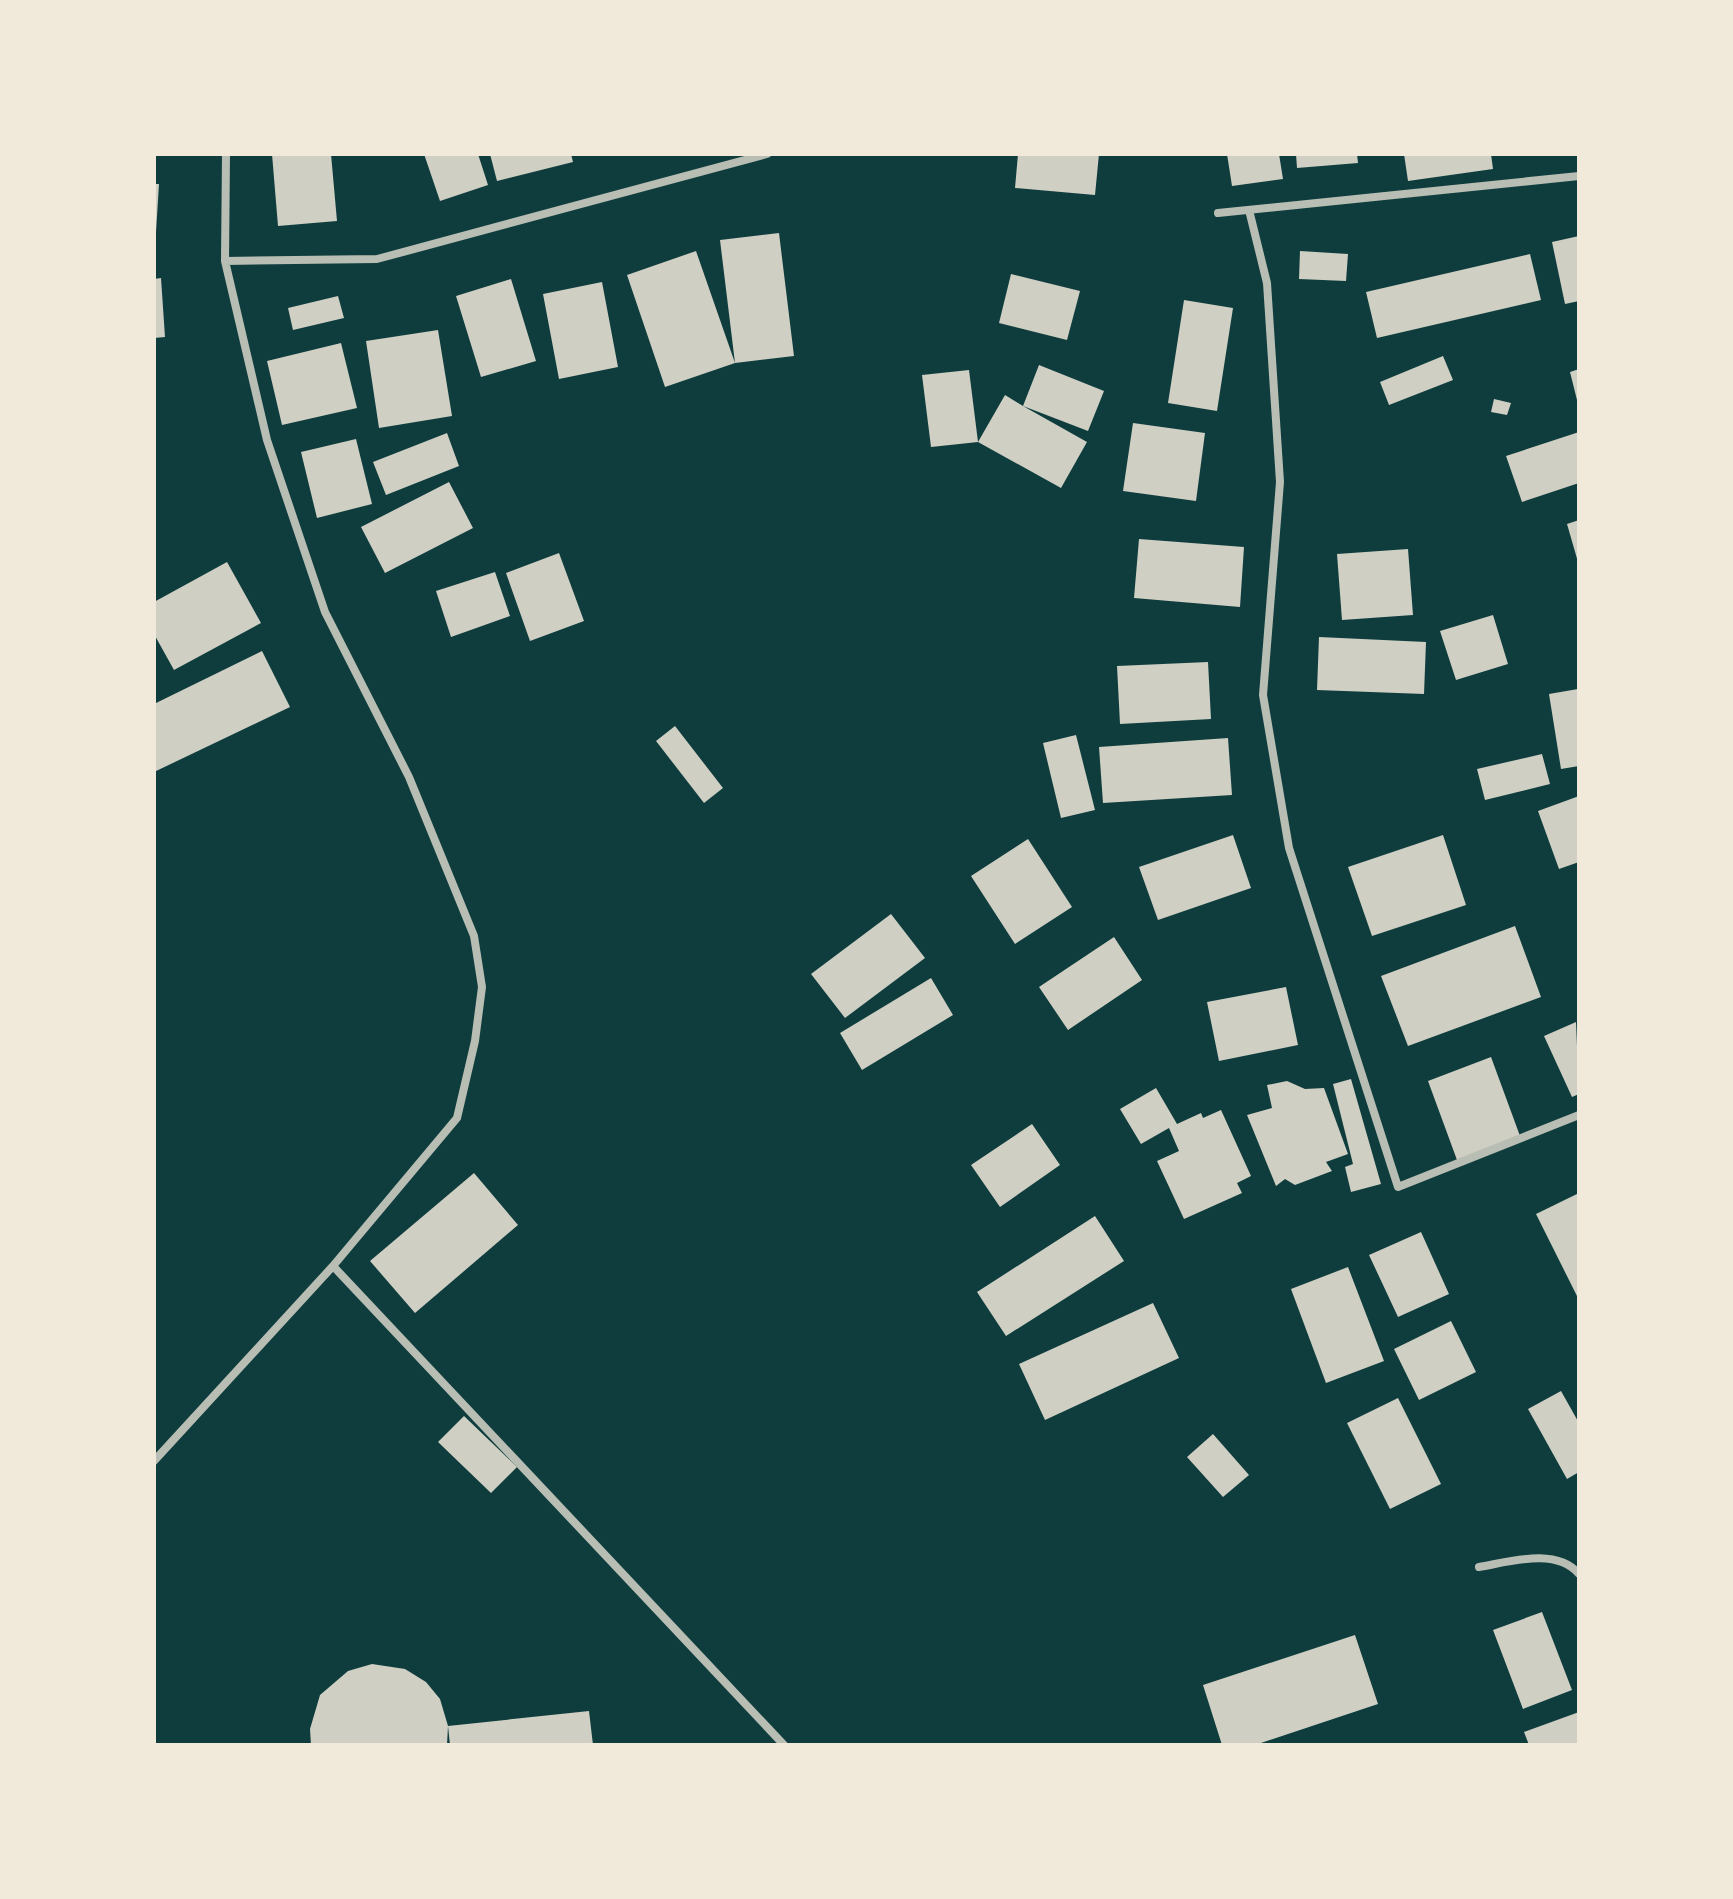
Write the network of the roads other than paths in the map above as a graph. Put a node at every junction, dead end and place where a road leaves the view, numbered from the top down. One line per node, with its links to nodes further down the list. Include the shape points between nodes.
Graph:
1 (226, 154): 6 (street)
2 (767, 154): 6 (street, via 377,259)
3 (1579, 176): 4 (street)
4 (1249, 210): 5 (street); 7 (street, via 1267,283 1280,482 1263,695 1289,848 1398,1187)
5 (1218, 213)
6 (225, 261): 8 (street, via 267,440 325,612 409,777 474,936 482,987 457,1118)
7 (1579, 1115)
8 (333, 1266): 9 (street); 12 (street)
9 (154, 1461)
10 (1479, 1567): 11 (street, via 1534,1558 1571,1565)
11 (1579, 1574)
12 (784, 1745)

